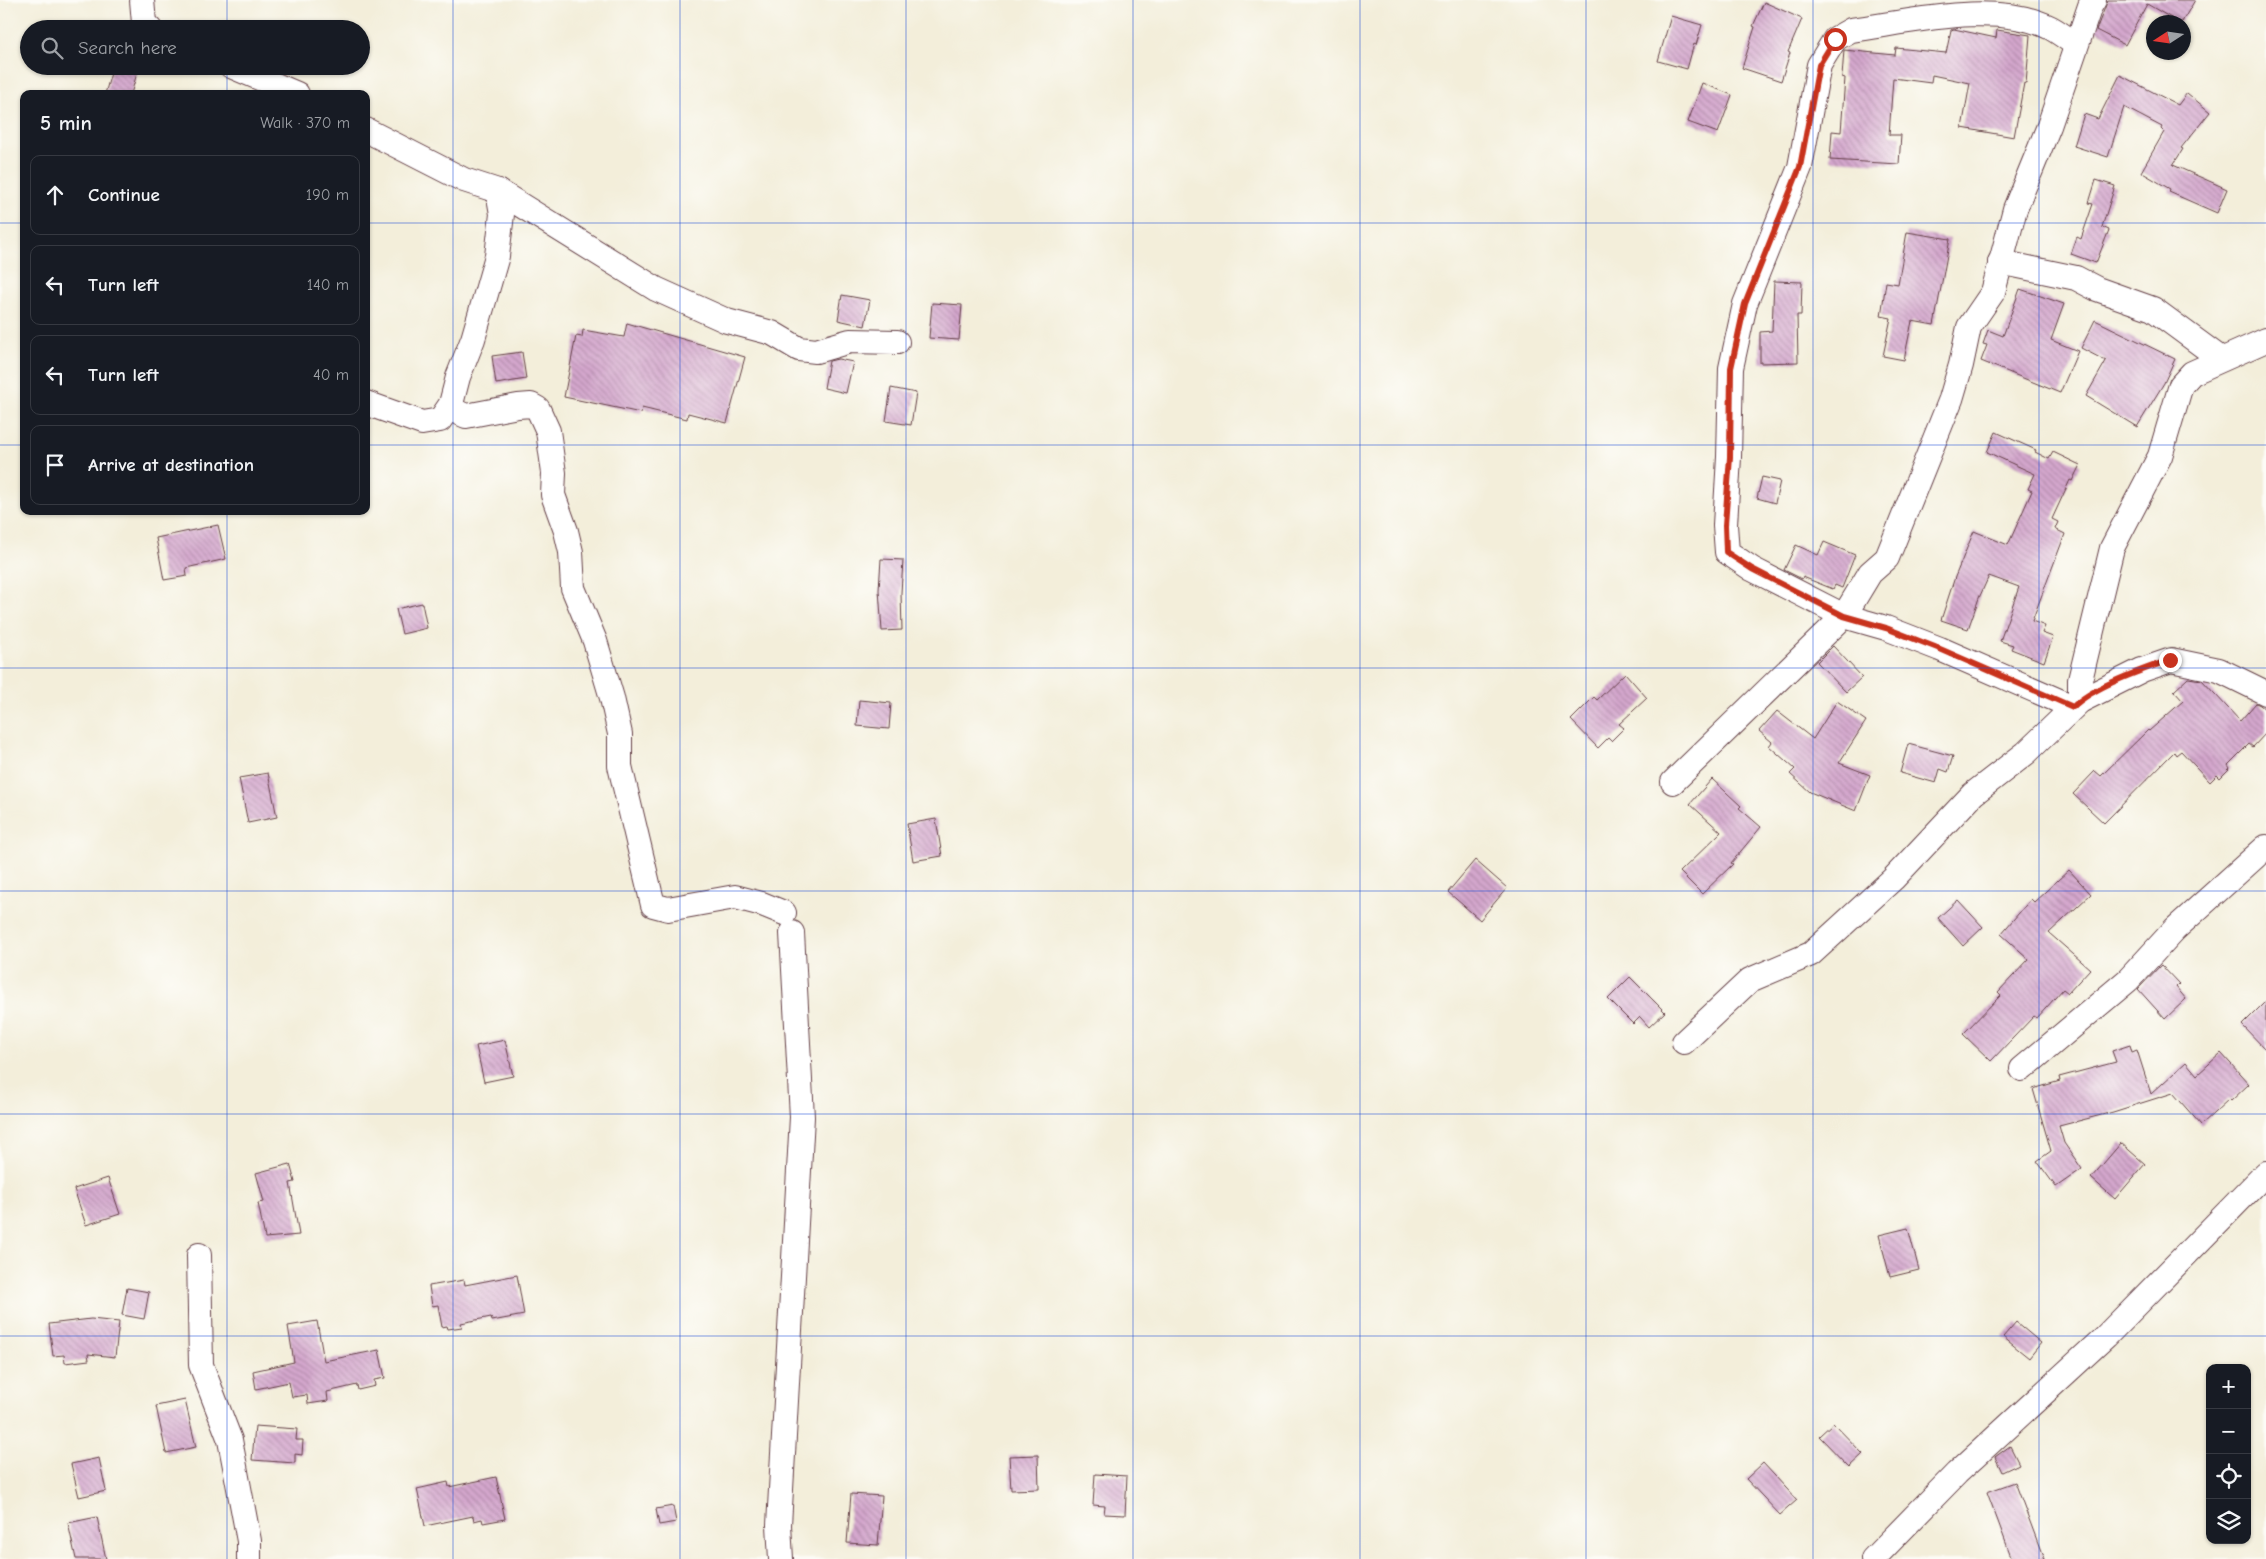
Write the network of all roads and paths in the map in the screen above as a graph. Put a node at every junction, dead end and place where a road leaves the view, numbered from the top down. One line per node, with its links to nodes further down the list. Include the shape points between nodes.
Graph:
1 (142, 0): 3 (street)
2 (2094, 0): 4 (street)
3 (144, 20)
4 (2076, 45): 9 (street, via 2046,134 2015,209); 15 (street, via 2050,28 2018,17 1991,13 1851,30 1835,39 1819,65 1800,167 1745,304 1731,368 1726,552 1752,569)
5 (252, 75): 6 (street)
6 (288, 90)
7 (370, 132): 8 (street, via 464,180)
8 (498, 191): 11 (street, via 656,290 727,321 772,333 798,349 816,351 850,341); 14 (street, via 502,214 497,256)
9 (2000, 262): 12 (street, via 2076,278 2153,309); 15 (street, via 1993,292 1969,327 1951,399 1887,558 1870,573)
10 (2266, 340): 12 (street)
11 (897, 342)
12 (2221, 359): 17 (street, via 2192,373 2181,385 2160,456 2112,548)
13 (370, 404): 14 (street, via 422,424 440,420)
14 (451, 404): 25 (street, via 455,411 466,416 531,405 538,409 548,431 554,474 553,495 571,552 573,588 595,641 612,698 620,734 620,766 653,905 668,908 735,897 762,904 788,923 802,1117 779,1525)
15 (1844, 616): 17 (street, via 1886,628); 18 (street)
16 (2266, 692): 17 (street, via 2219,670 2170,660 2142,670)
17 (2076, 704): 20 (street, via 2026,753 1973,794 1894,879 1811,954 1750,980)
18 (1673, 782)
19 (2266, 848): 21 (street, via 2175,929 2128,980)
20 (1684, 1042)
21 (2022, 1069)
22 (2266, 1173): 26 (street, via 2106,1336 1957,1473)
23 (199, 1255): 24 (street, via 201,1365 230,1440 249,1541)
24 (249, 1559)
25 (781, 1559)
26 (1873, 1559)

